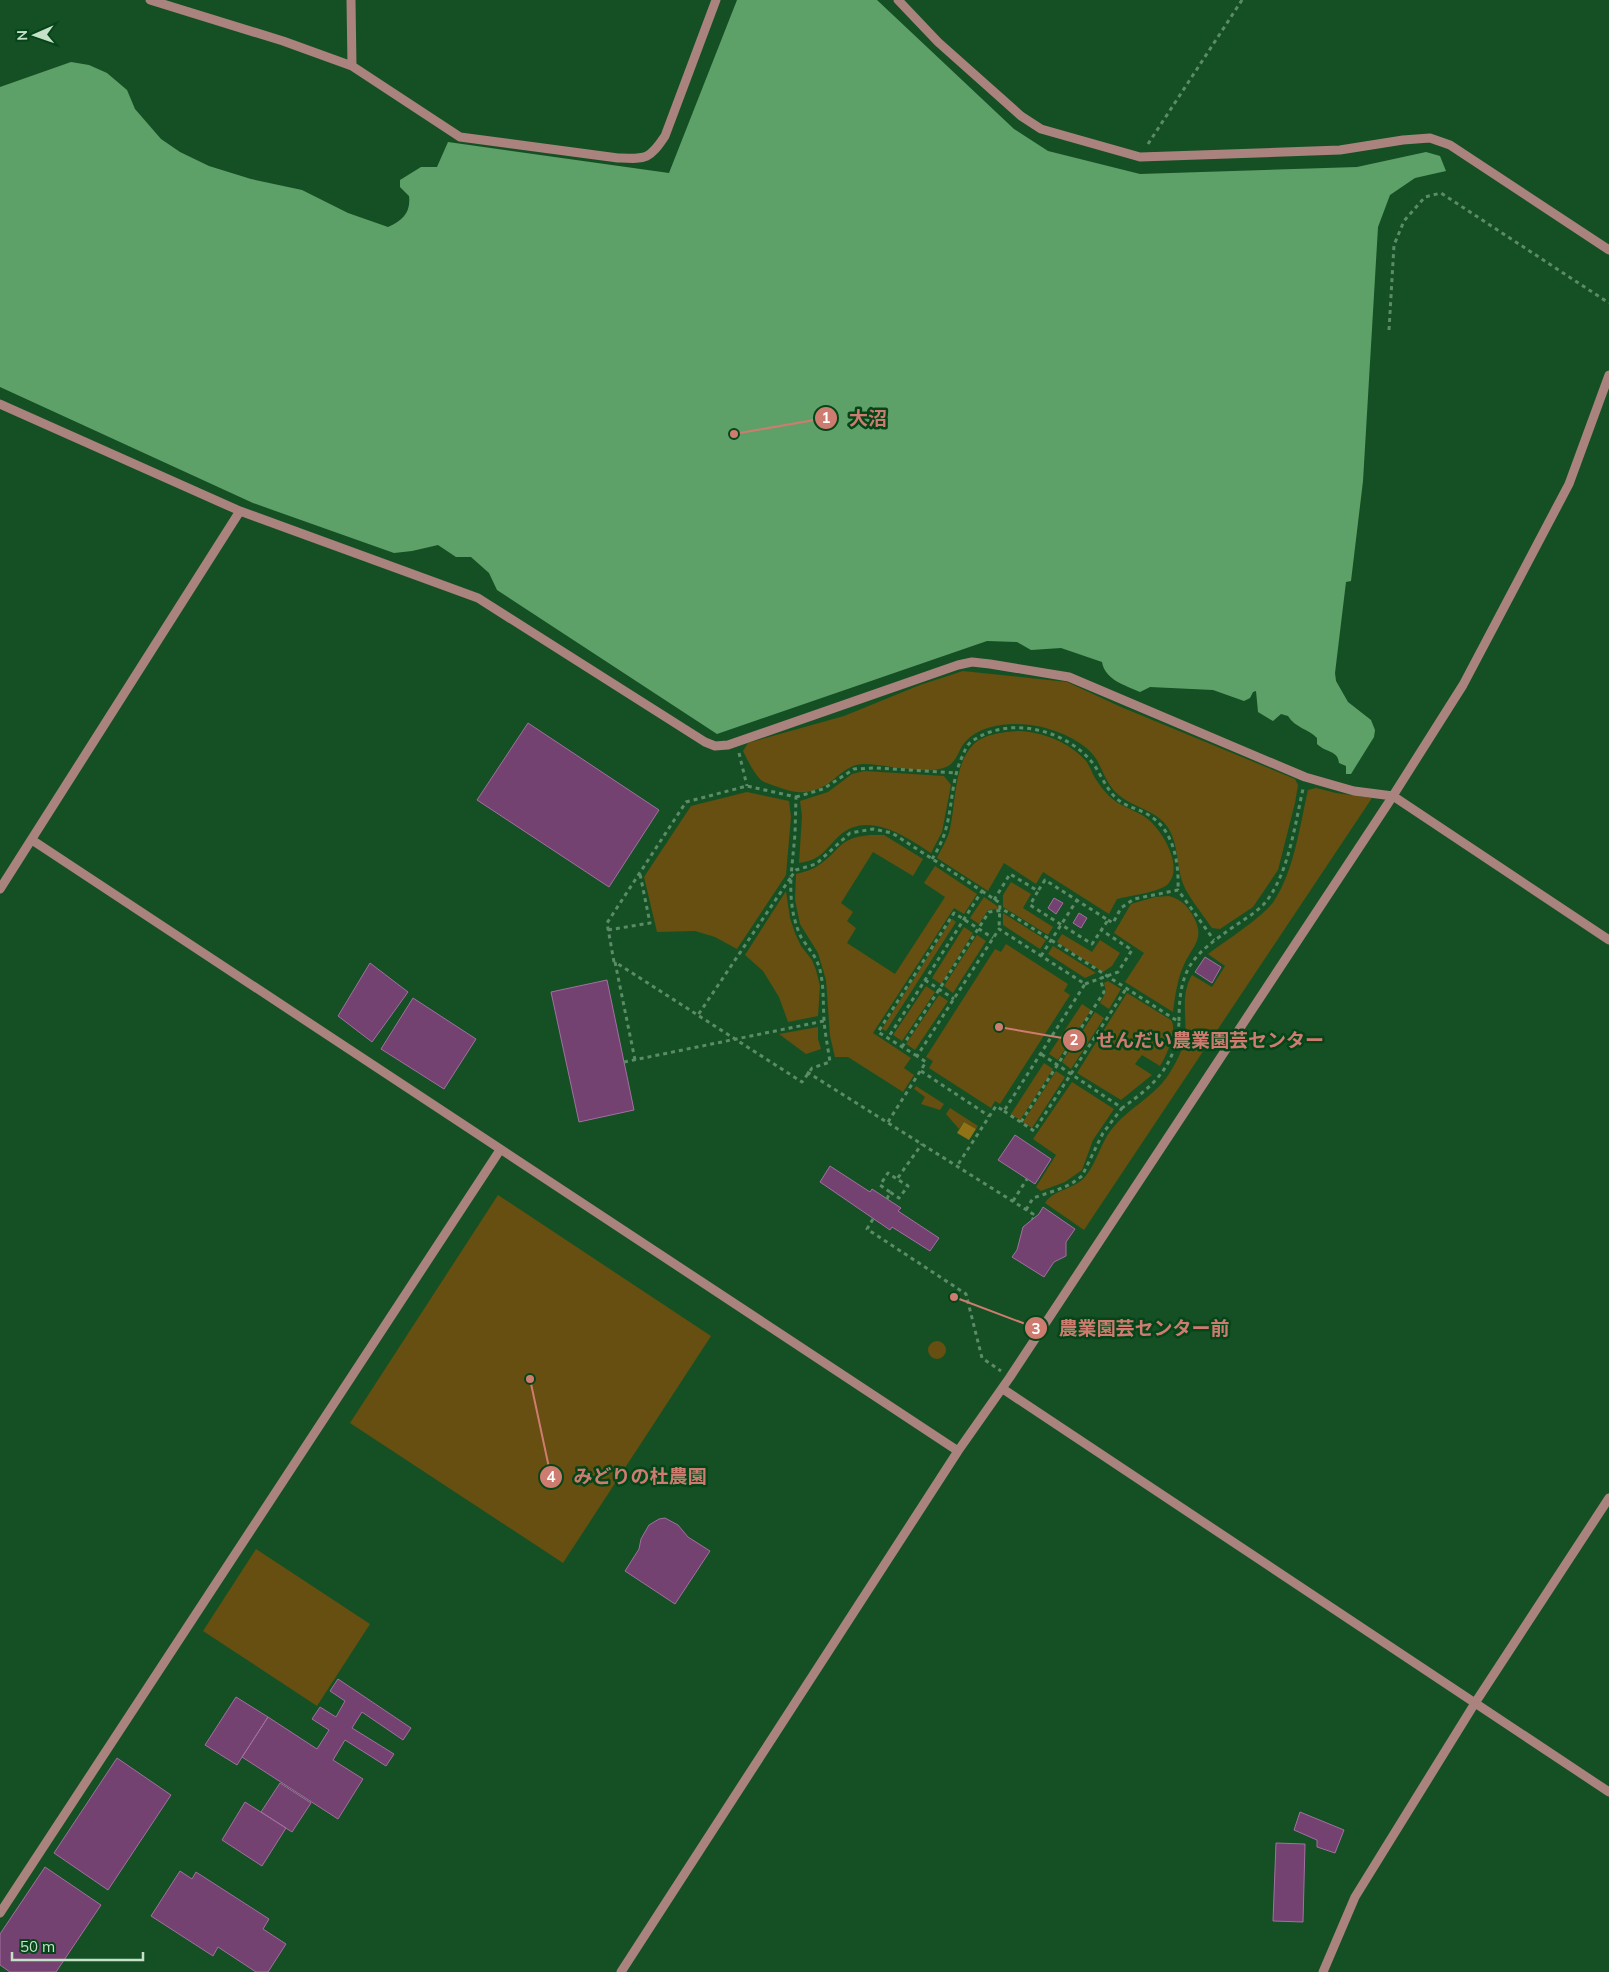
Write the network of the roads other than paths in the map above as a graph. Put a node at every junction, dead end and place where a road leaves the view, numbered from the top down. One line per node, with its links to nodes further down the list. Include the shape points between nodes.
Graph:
1 (150, 0): 5 (street)
2 (351, 0): 5 (street)
3 (716, 0): 5 (street, via 665,136 654,153 639,159 460,137)
4 (898, 0): 6 (street, via 938,42 1021,116 1041,129 1140,157 1340,150 1430,138 1450,144)
5 (352, 66)
6 (1609, 250)
7 (1609, 375): 10 (street, via 1569,484 1462,685)
8 (0, 404): 9 (street)
9 (240, 511): 10 (street, via 478,598 715,746 728,745 958,665 981,663 1069,677 1306,777 1354,791); 11 (street)
10 (1393, 796): 13 (street); 15 (street)
11 (32, 840): 12 (street); 14 (street)
12 (0, 889)
13 (1609, 940)
14 (500, 1150): 16 (street); 20 (street)
15 (1003, 1389): 16 (street); 18 (street)
16 (958, 1452): 21 (street)
17 (1609, 1498): 18 (street)
18 (1475, 1703): 19 (street); 22 (street, via 1355,1897)
19 (1609, 1792)
20 (0, 1913)
21 (621, 1972)
22 (1323, 1972)

